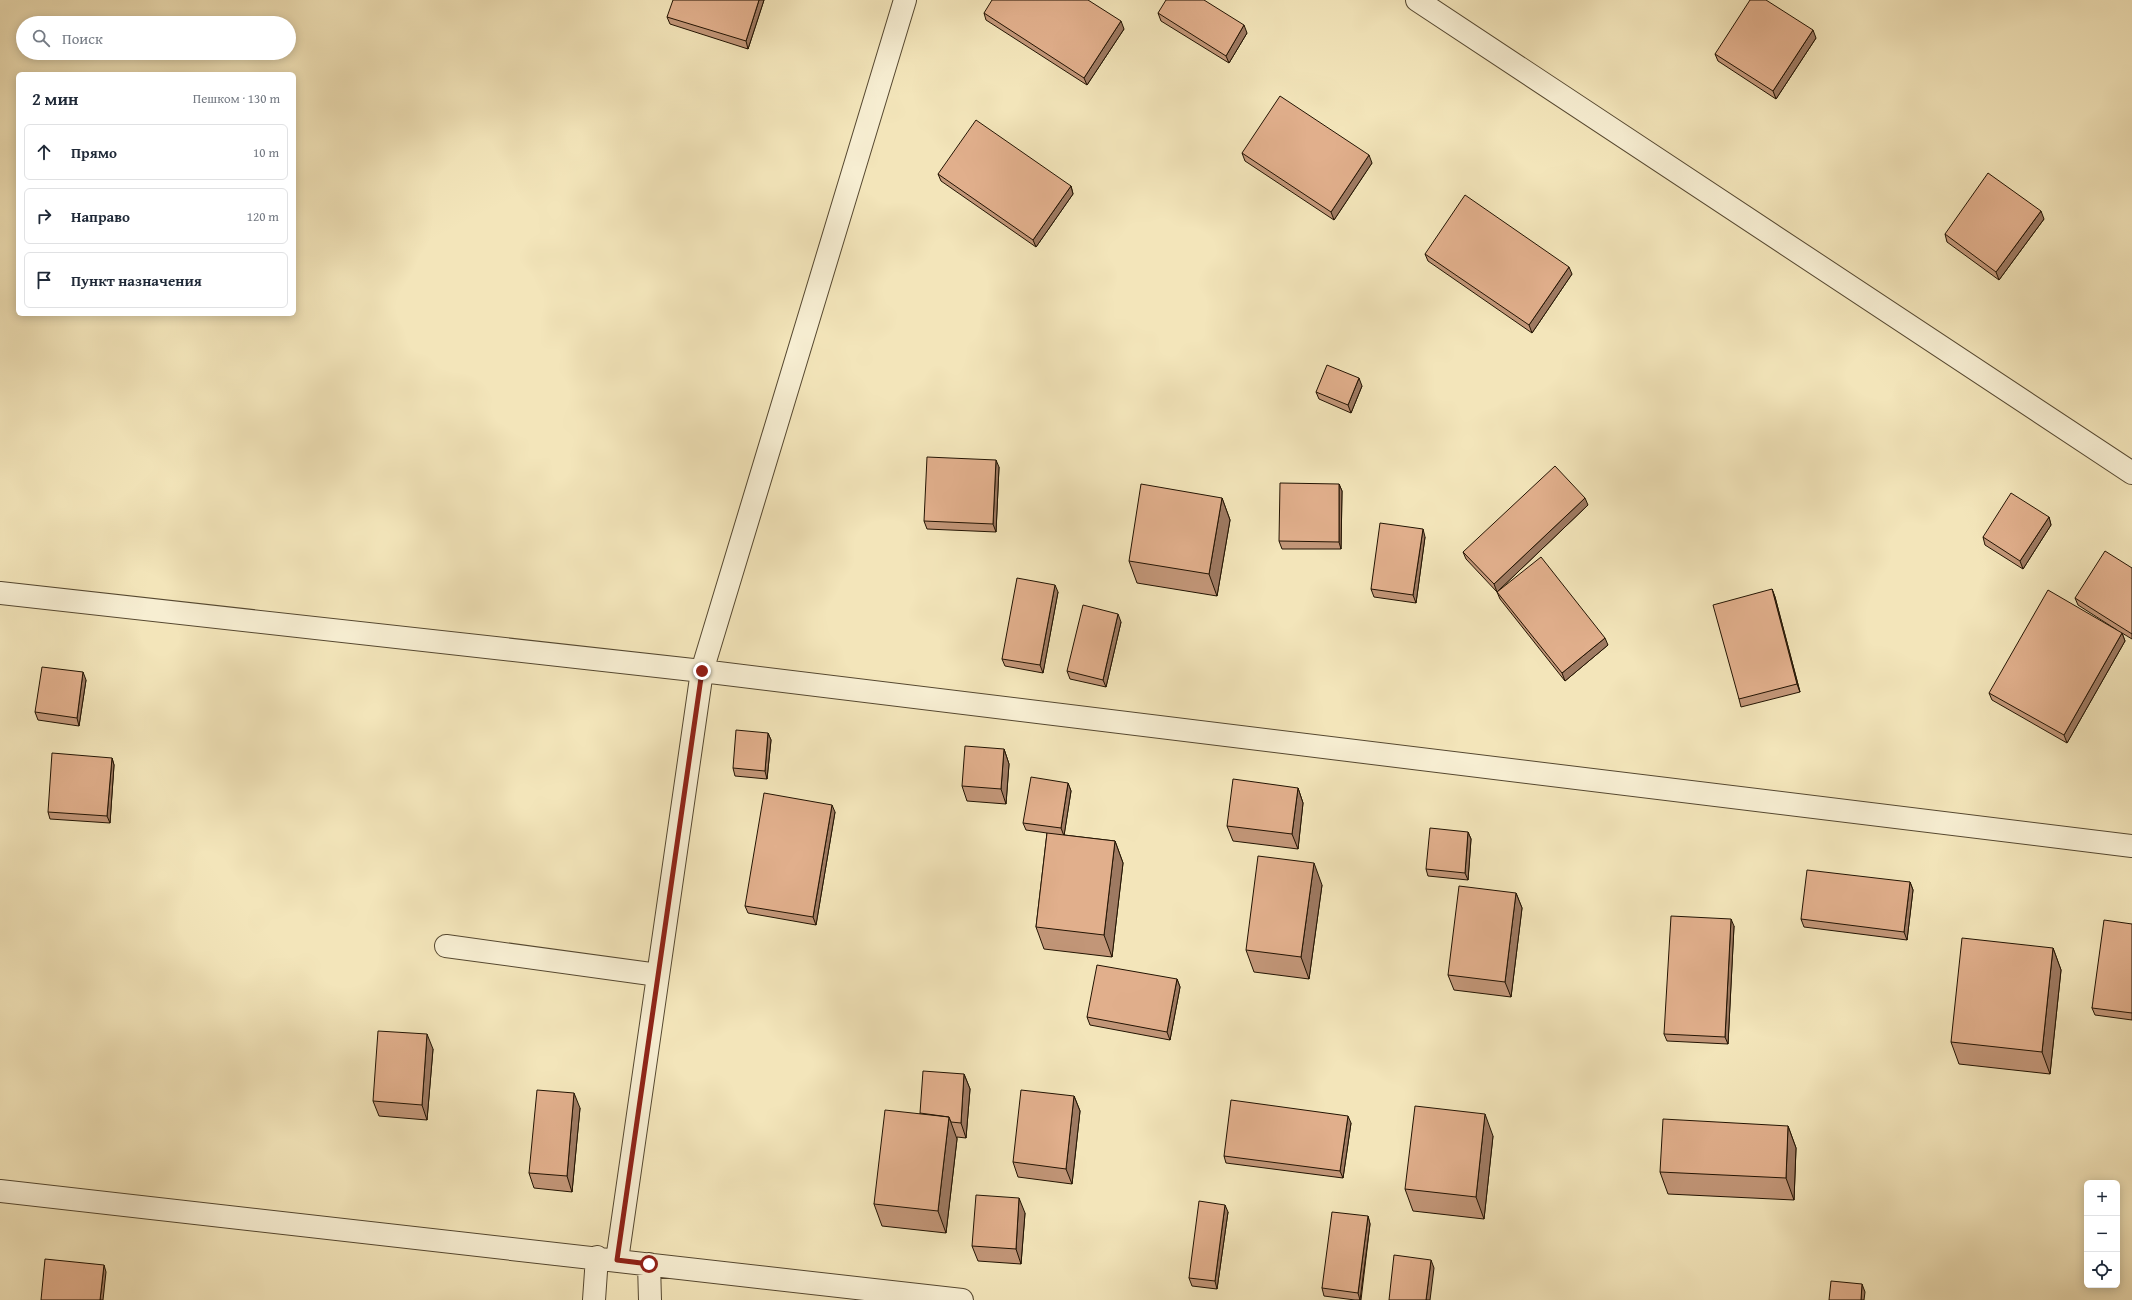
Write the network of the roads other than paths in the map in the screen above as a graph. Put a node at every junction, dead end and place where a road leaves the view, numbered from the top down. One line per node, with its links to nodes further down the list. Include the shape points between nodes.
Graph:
1 (905, 0): 5 (street)
2 (1416, 0): 3 (street)
3 (2132, 473)
4 (0, 593): 5 (street)
5 (702, 671): 6 (street); 8 (street)
6 (2132, 846)
7 (446, 946): 8 (street)
8 (658, 975): 10 (street)
9 (0, 1191): 10 (street)
10 (607, 1259): 11 (street); 12 (street)
11 (649, 1264): 13 (street); 14 (street)
12 (594, 1300)
13 (650, 1300)
14 (962, 1300)

